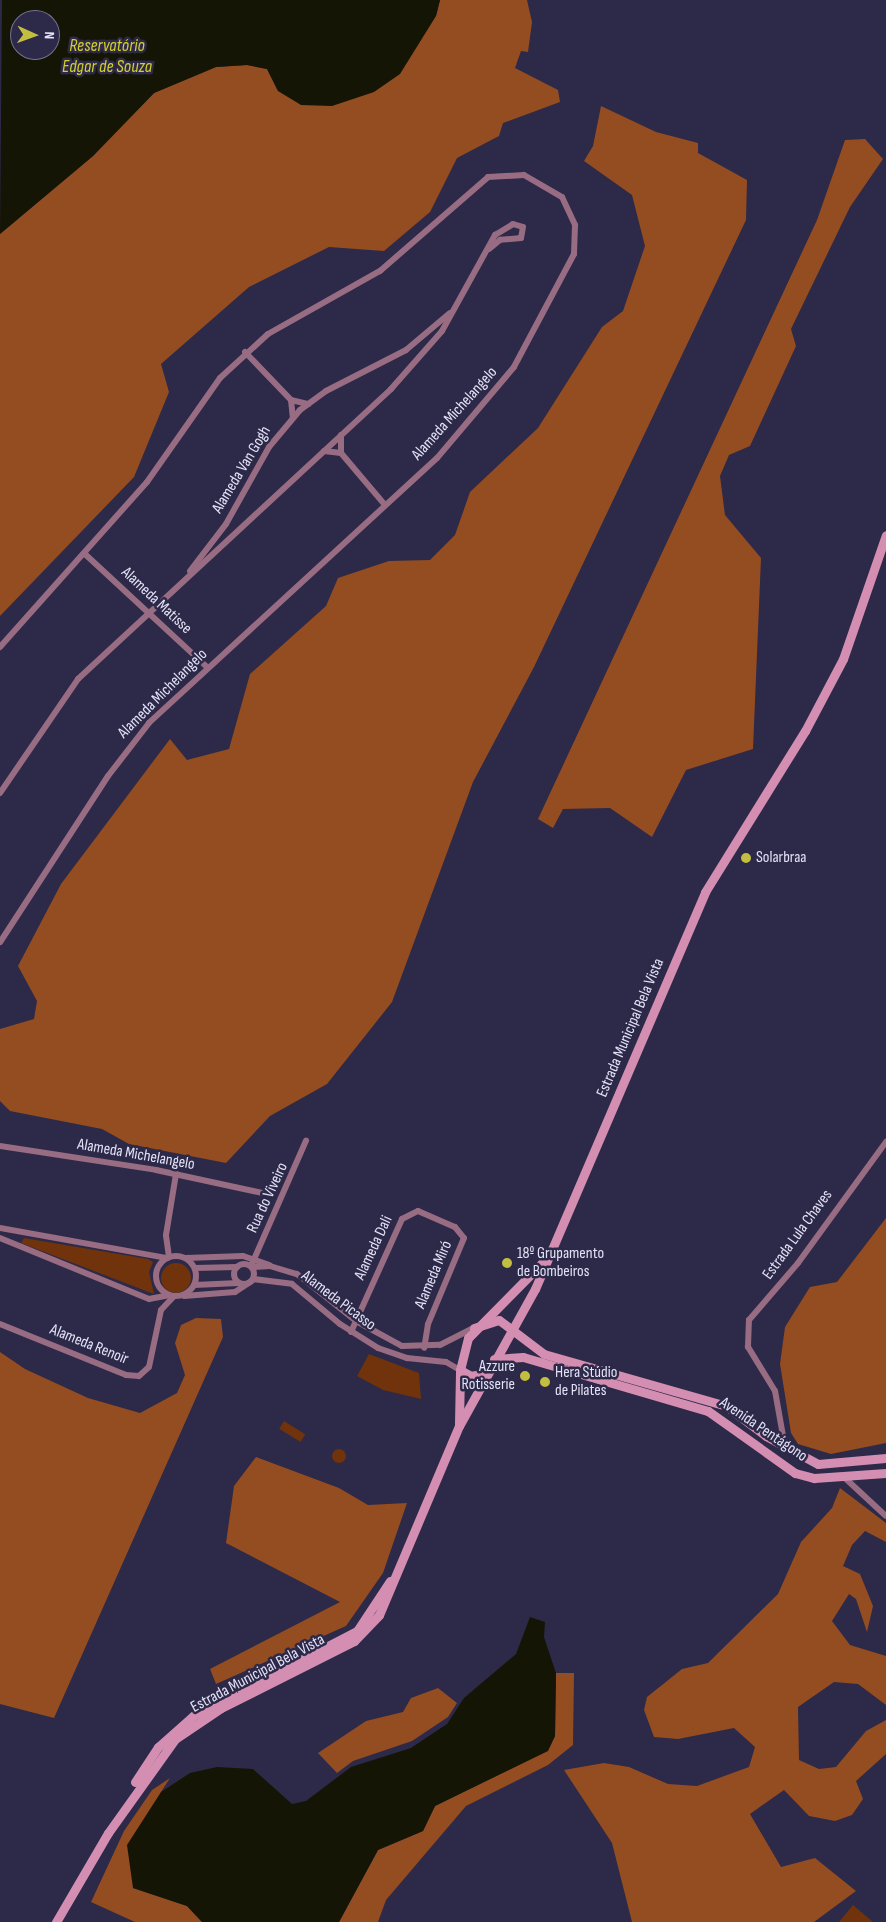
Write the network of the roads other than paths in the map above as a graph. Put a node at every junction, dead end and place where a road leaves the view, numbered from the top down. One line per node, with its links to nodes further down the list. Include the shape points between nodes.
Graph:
1 (489, 249): 1 (street, Alameda Van Gogh, via 500,240 521,238 523,227 516,224 502,229); 2 (street, Alameda Van Gogh)
2 (461, 302): 3 (street, Alameda Van Gogh); 5 (street, Alameda Van Gogh)
3 (412, 346): 5 (street); 7 (street, Alameda Van Gogh)
4 (245, 352): 6 (street); 12 (street, Alameda Michelangelo, via 289,320 394,261 488,177 524,175 562,198 574,218 576,246 568,271 534,335 483,407); 16 (street, Alameda Michelangelo, via 220,378 153,475)
5 (422, 356): 9 (street, Alameda Van Gogh)
6 (291, 400): 7 (street); 8 (street)
7 (309, 404): 8 (street, Alameda Van Gogh)
8 (293, 418): 13 (street, Alameda Van Gogh, via 269,447)
9 (341, 435): 10 (street, Alameda Van Gogh); 11 (street)
10 (324, 451): 11 (street); 14 (street, Alameda Van Gogh)
11 (341, 453): 12 (street)
12 (385, 505): 20 (street, Alameda Michelangelo)
13 (226, 524): 14 (street); 17 (street, Alameda Van Gogh)
14 (235, 531): 17 (street, Alameda Van Gogh)
15 (886, 535): 33 (main road, Estrada Municipal Bela Vista, via 843,659 805,731 705,892)
16 (86, 555): 18 (street, Alameda Matisse); 19 (street, Alameda Michelangelo)
17 (182, 581): 18 (street, Alameda Van Gogh)
18 (147, 612): 20 (street, Alameda Matisse); 21 (street, Alameda Van Gogh, via 78,679)
19 (0, 647)
20 (207, 667): 22 (street, Alameda Michelangelo, via 124,754)
21 (0, 793)
22 (0, 942)
23 (306, 1141): 36 (street, Rua do Viveiro, via 298,1167)
24 (886, 1142): 55 (street, Estrada Lula Chaves, via 798,1263 749,1320 748,1347 775,1390)
25 (0, 1146): 26 (street, Alameda Michelangelo)
26 (176, 1174): 27 (street, Alameda Michelangelo); 34 (street, via 166,1235)
27 (267, 1194)
28 (418, 1211): 45 (street, Alameda Dali, via 402,1219); 50 (street, Alameda Miró, via 454,1227 464,1238 428,1324)
29 (0, 1228): 30 (street, Alameda Picasso)
30 (22, 1232): 32 (street); 34 (street, Alameda Picasso)
31 (0, 1238): 32 (street)
32 (17, 1245): 44 (street, via 152,1300)
33 (552, 1251): 47 (main road, Alameda Picasso, via 522,1285); 48 (main road, Estrada Municipal Bela Vista)
34 (168, 1258): 35 (street, Alameda Picasso); 44 (street, via 158,1268 156,1280)
35 (186, 1258): 36 (street, Alameda Picasso); 40 (street)
36 (254, 1259): 37 (street, Alameda Picasso); 39 (street, Rua do Viveiro)
37 (270, 1266): 39 (street, Alameda Picasso); 45 (street, Alameda Picasso, via 306,1279)
38 (237, 1267): 39 (street, Alameda Picasso); 40 (street); 42 (street, via 234,1275)
39 (251, 1267): 41 (street)
40 (195, 1268): 43 (street)
41 (252, 1280): 42 (street, Alameda Picasso); 44 (street, via 235,1292); 49 (street, Alameda Picasso, via 292,1284)
42 (239, 1283): 43 (street)
43 (194, 1286): 44 (street)
44 (174, 1296): 46 (street, Alameda Renoir, via 160,1310 149,1367 139,1376 126,1375)
45 (356, 1321): 49 (street, Alameda Dali); 50 (street, Alameda Picasso, via 390,1341)
46 (0, 1324)
47 (474, 1328): 48 (main road, via 496,1320); 50 (street, Alameda Picasso, via 452,1341); 52 (main road, Alameda Picasso)
48 (513, 1329): 51 (main road, Estrada Municipal Bela Vista); 56 (main road, Avenida Pentágono, via 544,1354 726,1406)
49 (351, 1332): 52 (street, Alameda Picasso, via 393,1354 446,1362)
50 (424, 1348)
51 (494, 1359): 53 (main road, Estrada Municipal Bela Vista); 62 (main road, Avenida Pentágono, via 523,1357 708,1411 795,1473)
52 (460, 1370): 53 (main road, via 471,1376); 54 (main road, Alameda Picasso)
53 (485, 1373): 54 (main road, Estrada Municipal Bela Vista)
54 (459, 1426): 66 (main road, Estrada Municipal Bela Vista, via 412,1539 364,1625 215,1704 175,1730 150,1757)
55 (781, 1429): 56 (street); 57 (street, Estrada Lula Chaves)
56 (766, 1436): 57 (main road, Avenida Pentágono)
57 (785, 1446): 59 (main road, Avenida Pentágono)
58 (886, 1458): 60 (main road)
59 (818, 1464): 60 (main road); 62 (main road, via 811,1471)
60 (829, 1466): 64 (main road, via 832,1475)
61 (886, 1473): 63 (main road)
62 (814, 1478): 64 (main road)
63 (846, 1478): 64 (main road); 65 (street)
64 (827, 1481)
65 (886, 1516)
66 (56, 1922)

